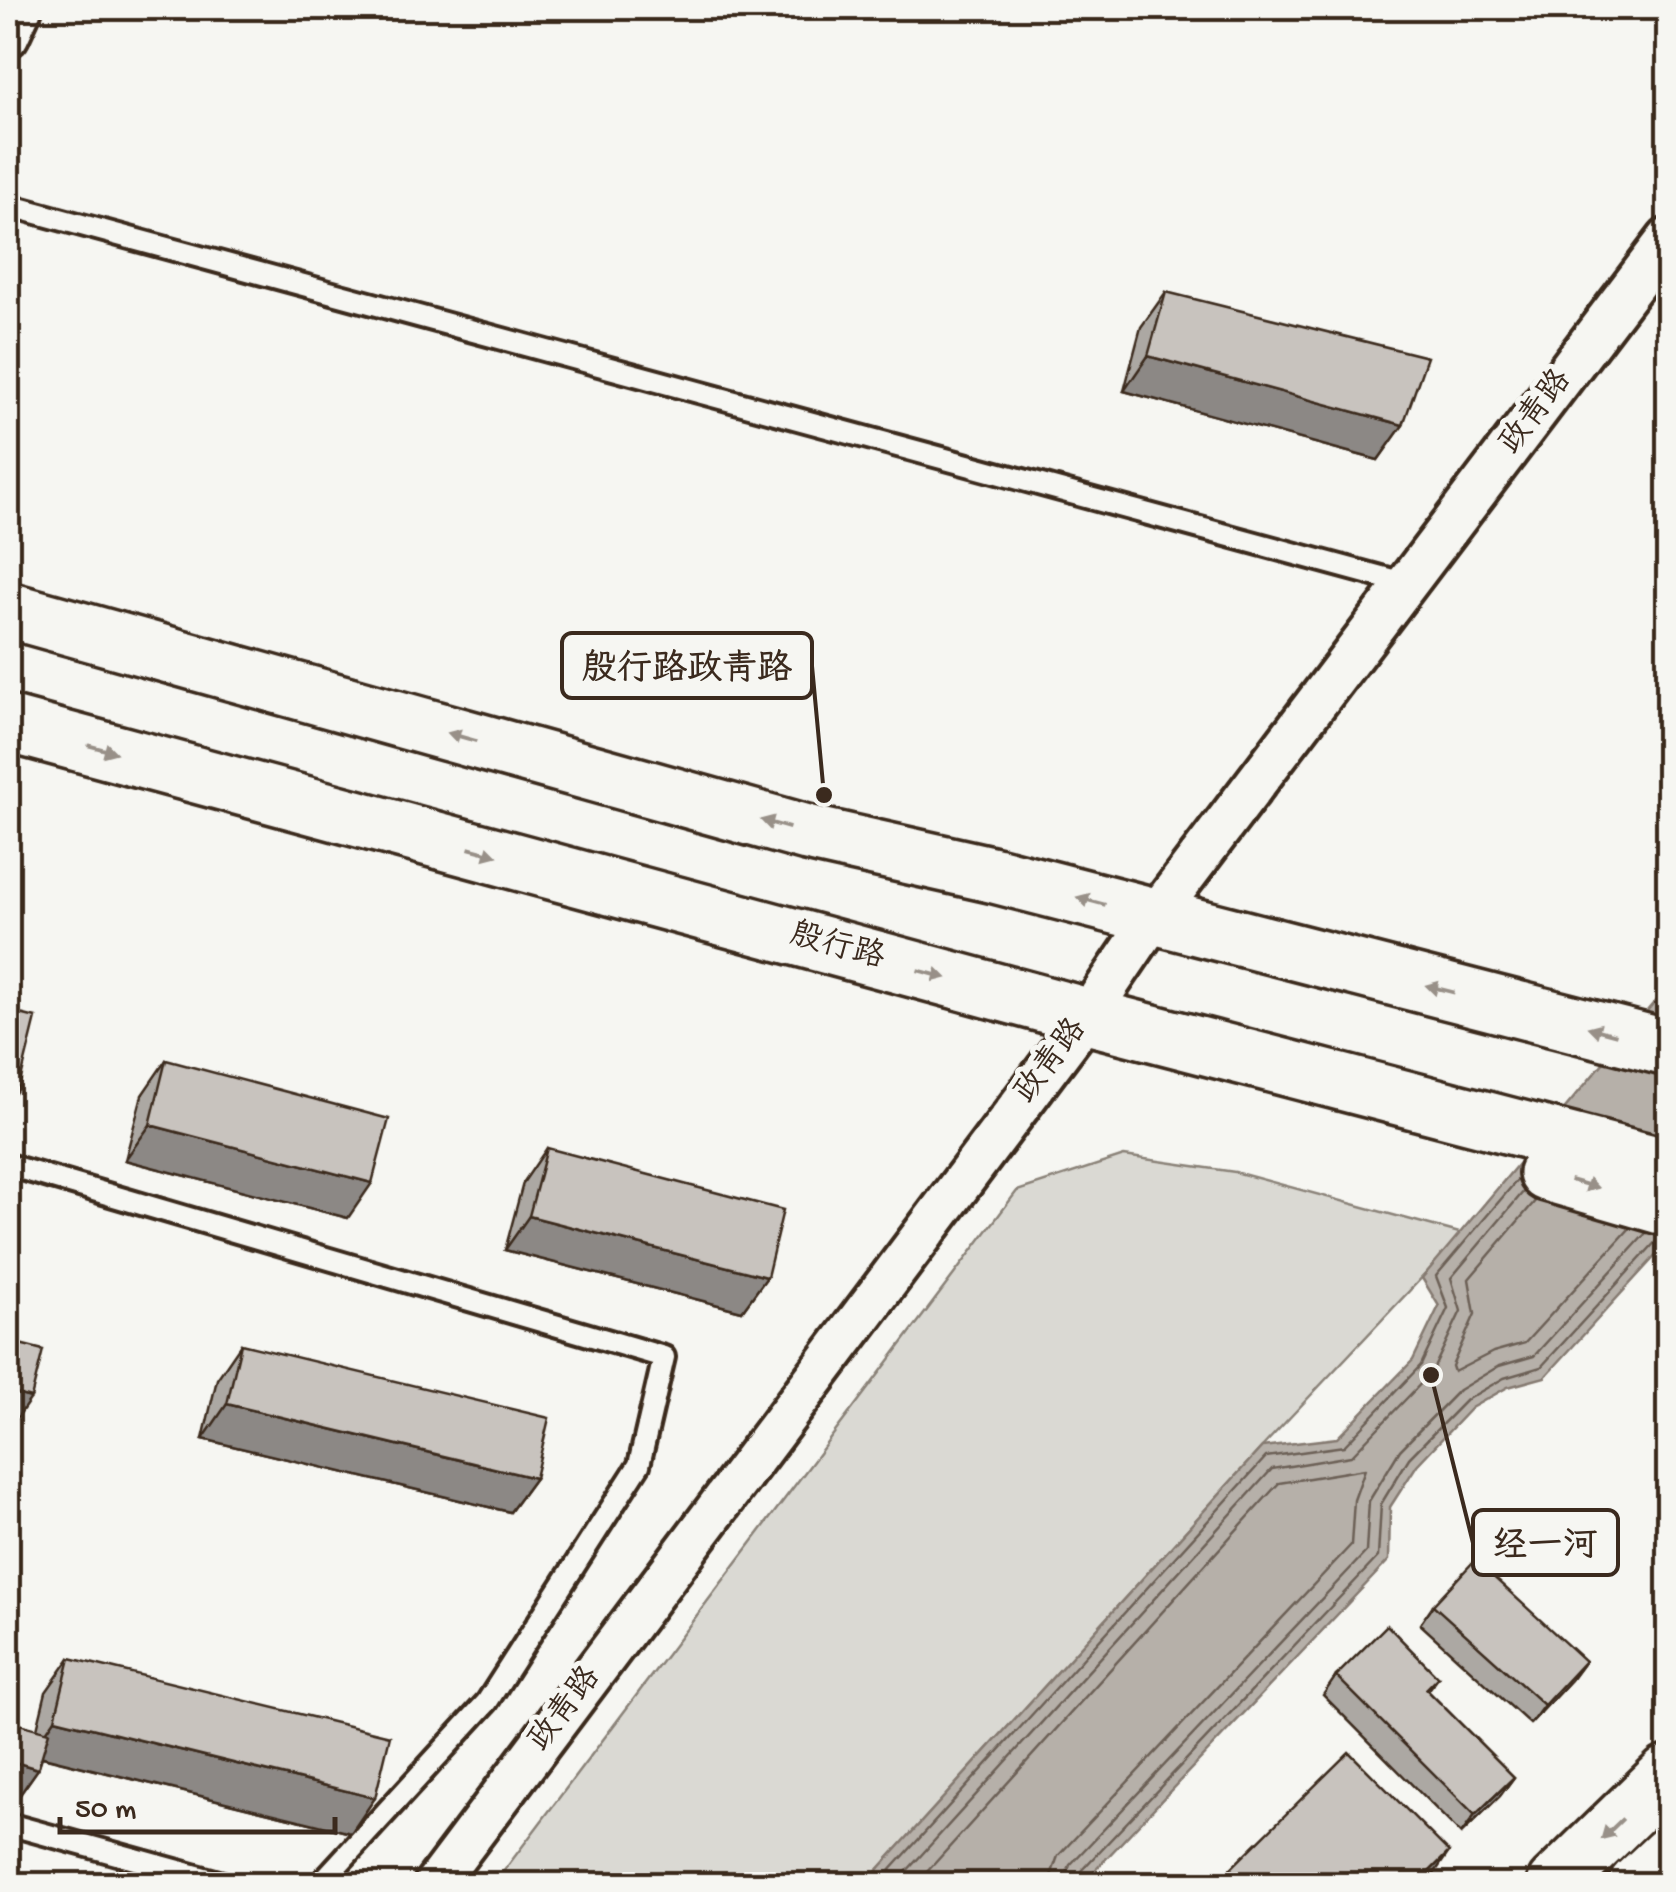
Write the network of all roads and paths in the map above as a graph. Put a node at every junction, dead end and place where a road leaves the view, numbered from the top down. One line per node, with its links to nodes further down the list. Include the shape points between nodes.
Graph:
1 (21, 8): 2 (street)
2 (8, 36)
3 (8, 205): 5 (lane)
4 (1668, 239): 5 (street, 政青路)
5 (1407, 584): 8 (street, 政青路)
6 (8, 610): 8 (main road, one-way to 6, via 807,833)
7 (8, 724): 9 (main road, 殷行路, one-way to 9)
8 (1154, 917): 9 (street, 政青路); 10 (main road, one-way to 8)
9 (1087, 1016): 11 (main road, 殷行路, via 1286,1068); 20 (street, 政青路)
10 (1668, 1048)
11 (1431, 1123): 13 (main road, 殷行路); 14 (main road, one-way to 14)
12 (8, 1164): 19 (lane, via 664,1357 639,1465 487,1702)
13 (1668, 1166)
14 (1668, 1208)
15 (1668, 1774): 21 (main road, one-way to 21)
16 (8, 1824): 18 (lane)
17 (1668, 1856): 22 (main road)
18 (226, 1884)
19 (320, 1884)
20 (435, 1884)
21 (1555, 1884)
22 (1637, 1884)

